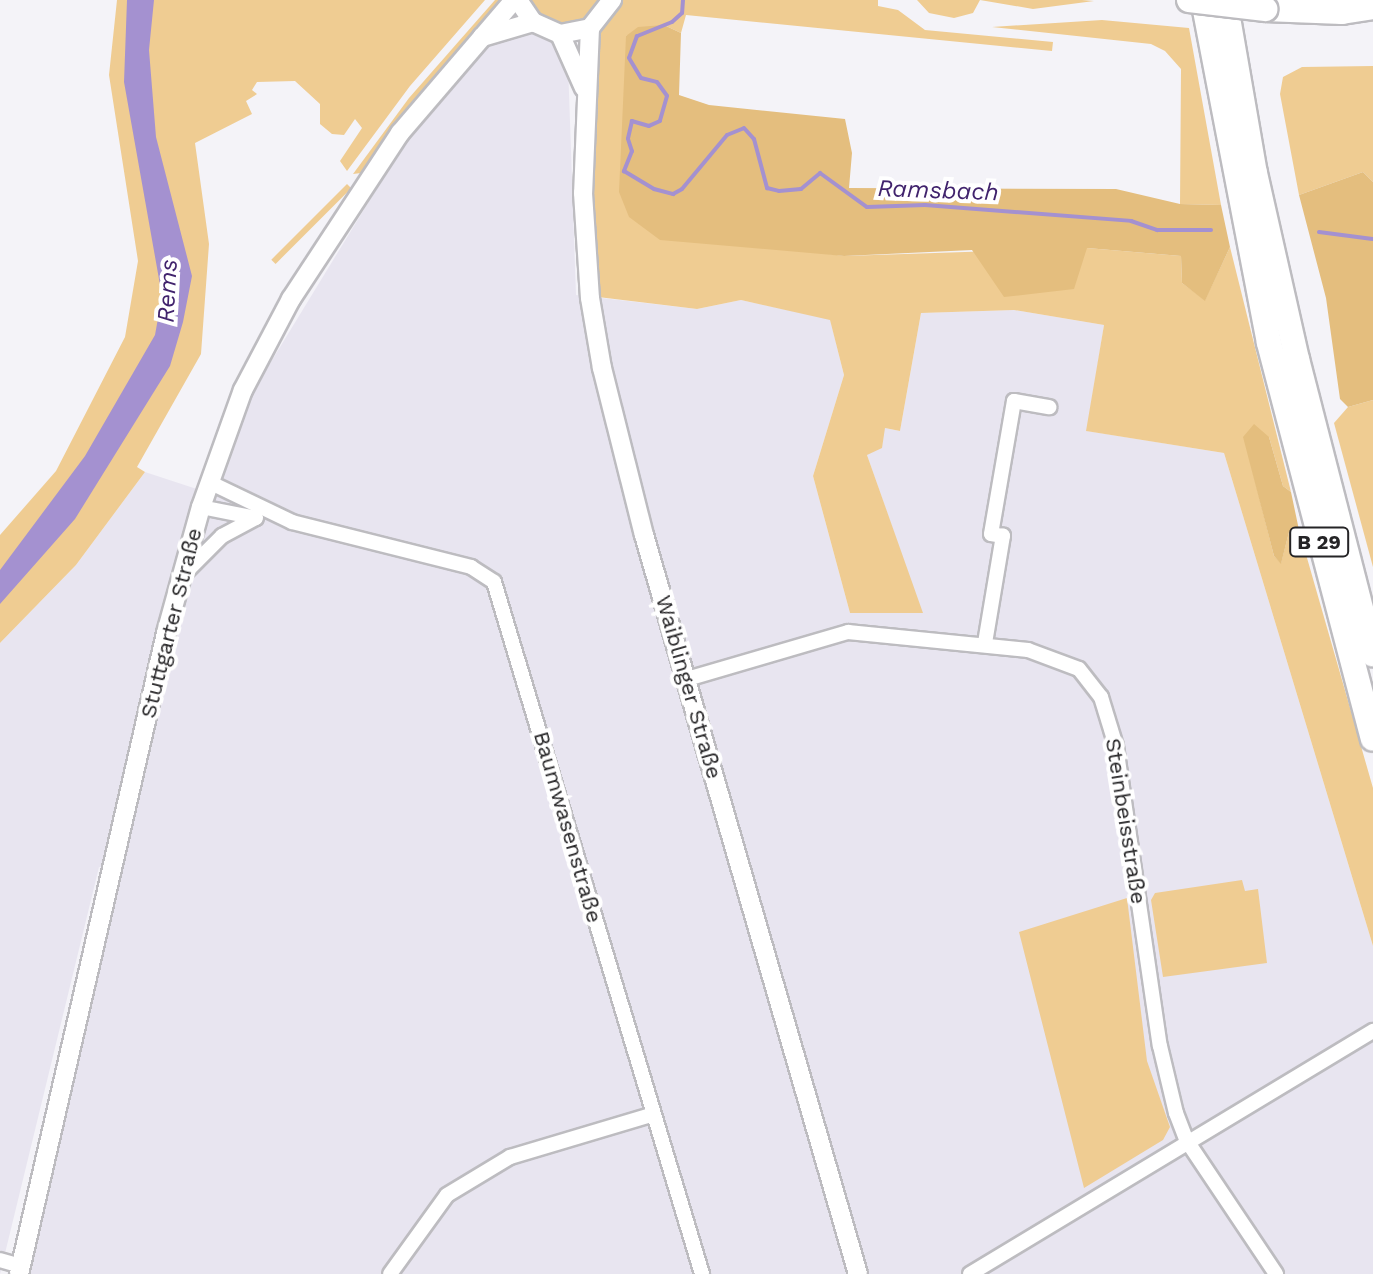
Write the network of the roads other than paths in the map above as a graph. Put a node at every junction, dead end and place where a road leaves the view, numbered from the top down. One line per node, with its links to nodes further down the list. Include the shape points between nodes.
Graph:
1 (516, 0): 7 (main road); 10 (main road, Stuttgarter Straße)
2 (612, 0): 8 (main road)
3 (1189, 0): 6 (highway, bridge, via 1342,12)
4 (1203, 0): 21 (highway, B 29, via 1269,343)
5 (1225, 0): 19 (highway, B 29, via 1255,173 1293,344)
6 (1373, 7)
7 (533, 22): 9 (main road); 10 (main road)
8 (590, 28): 9 (main road); 11 (main road, Waiblinger Straße)
9 (560, 34): 11 (main road, Waiblinger Straße)
10 (479, 39): 13 (main road, Stuttgarter Straße, via 400,133 291,299 243,390)
11 (584, 88): 20 (main road, Waiblinger Straße, via 586,257 602,368)
12 (1049, 407): 18 (street, via 1014,401 991,534 1003,536)
13 (209, 482): 14 (main road, Stuttgarter Straße); 16 (street, Baumwasenstraße)
14 (201, 507): 15 (street, Baumwasenstraße); 17 (main road, Stuttgarter Straße)
15 (256, 518): 16 (street, Baumwasenstraße); 17 (street, via 222,536)
16 (292, 522): 23 (street, Baumwasenstraße, via 471,567 494,582)
17 (180, 578): 26 (main road, Stuttgarter Straße)
18 (985, 643): 20 (street, Steinbeisstraße, via 848,632); 24 (street, Steinbeisstraße, via 1057,657 1079,669 1101,697 1116,746 1160,1046)
19 (1373, 654)
20 (687, 679): 29 (main road, Waiblinger Straße)
21 (1373, 739)
22 (1373, 1031): 24 (street)
23 (651, 1115): 27 (street, via 510,1157 447,1195); 28 (street, Baumwasenstraße)
24 (1187, 1141): 30 (street, via 1040,1236); 31 (street, Steinbeisstraße)
25 (0, 1260): 26 (street)
26 (20, 1270)
27 (390, 1274)
28 (702, 1274)
29 (858, 1274)
30 (970, 1274)
31 (1276, 1274)

